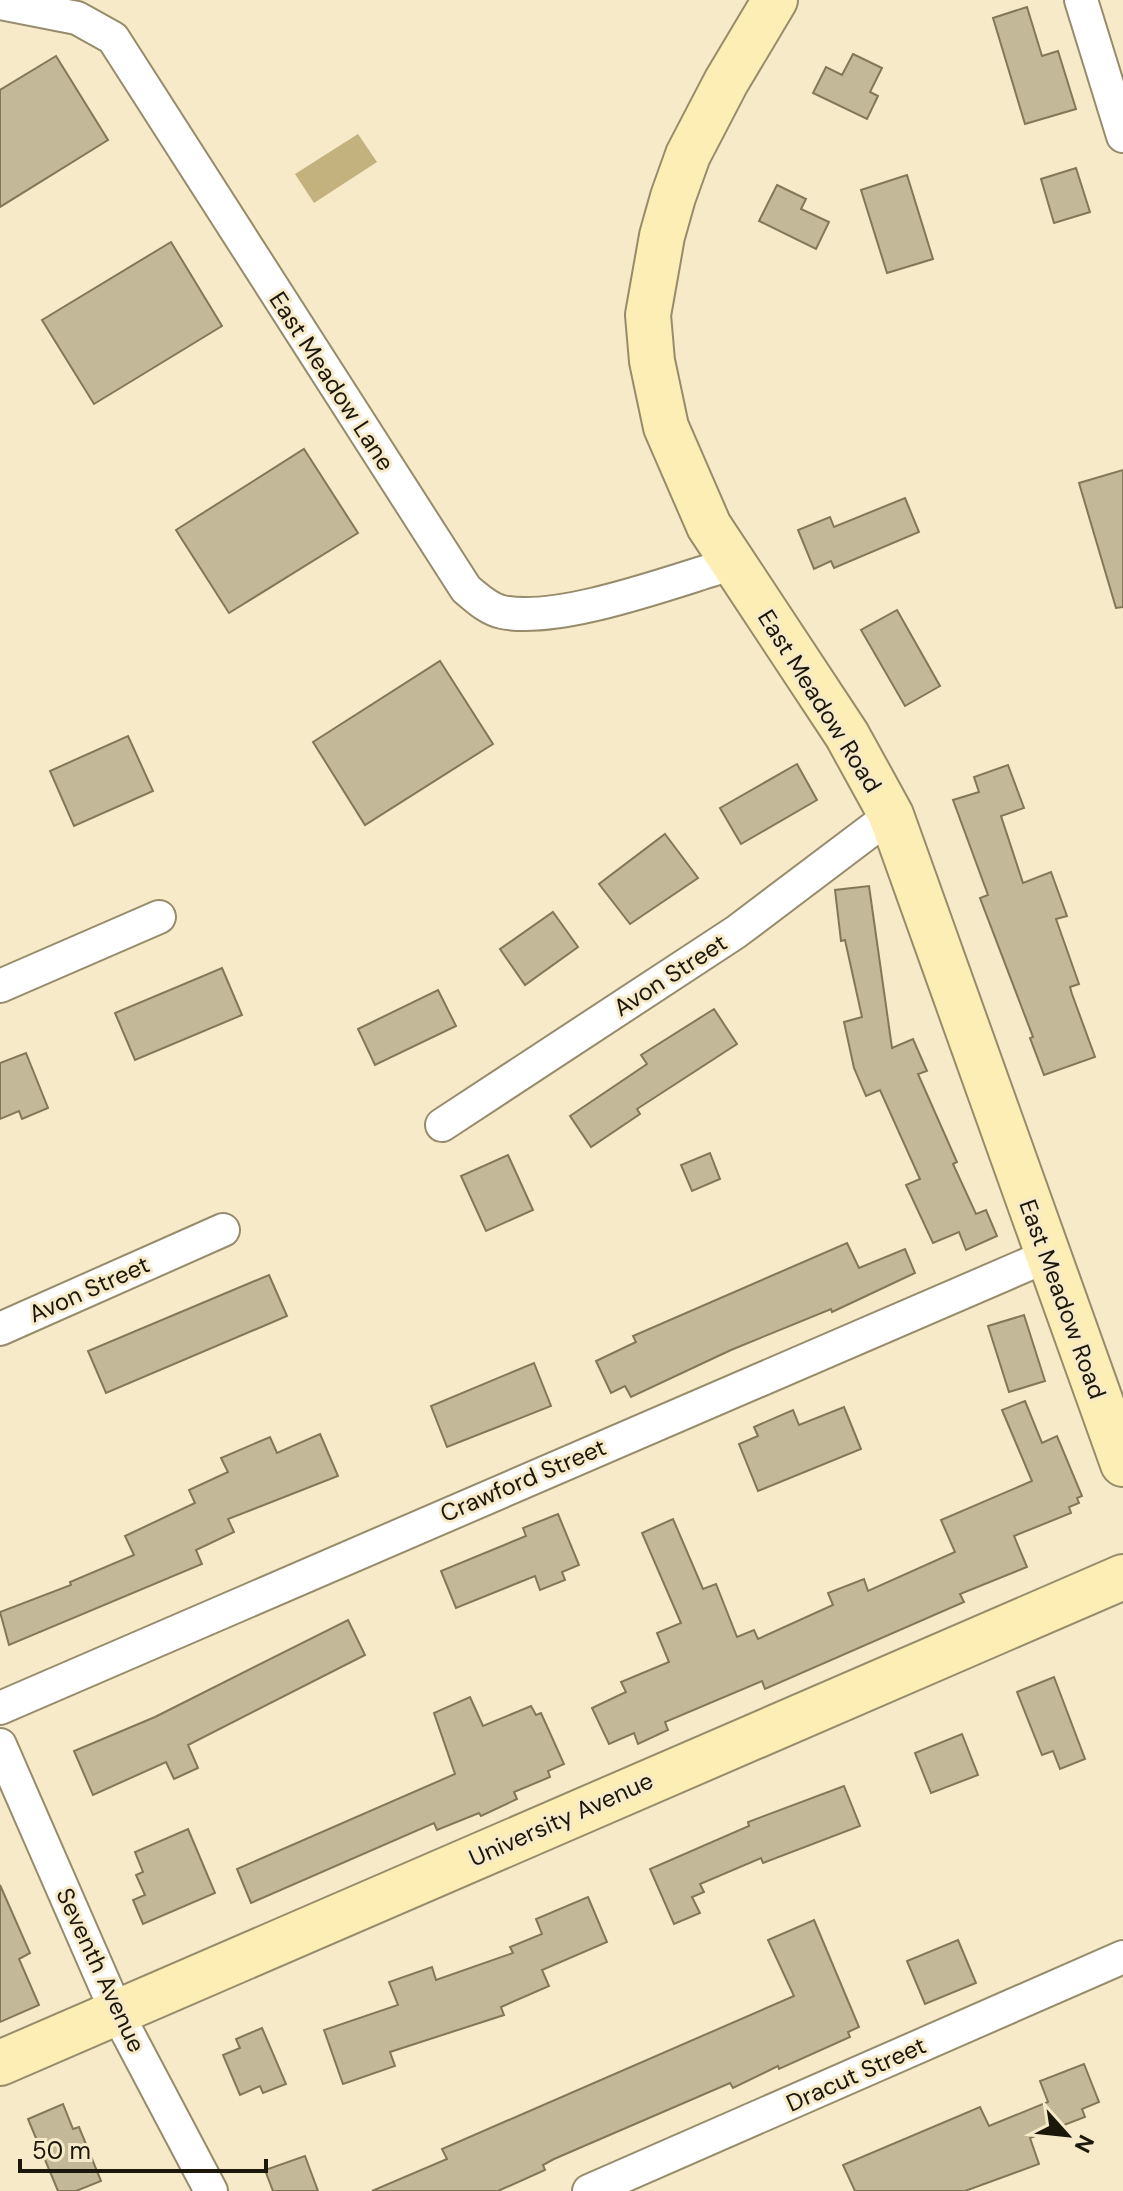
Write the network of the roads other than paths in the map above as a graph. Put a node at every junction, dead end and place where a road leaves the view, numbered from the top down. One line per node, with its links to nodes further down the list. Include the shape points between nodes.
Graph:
1 (775, 0): 5 (street, East Meadow Road, via 688,155 662,236 648,315 666,427 689,489)
2 (1081, 0): 4 (street)
3 (0, 3): 5 (street, East Meadow Lane, via 77,18 113,38 460,580 486,606 502,612 552,611)
4 (1123, 136)
5 (731, 564): 6 (street, East Meadow Road, via 847,735)
6 (891, 815): 9 (street, Avon Street, via 736,932); 11 (street, East Meadow Road)
7 (159, 917): 8 (street)
8 (0, 986)
9 (442, 1125)
10 (223, 1230): 12 (street, Avon Street)
11 (1047, 1256): 13 (street, East Meadow Road); 15 (street, Crawford Street)
12 (0, 1329)
13 (1123, 1464)
14 (1123, 1577): 18 (street, University Avenue)
15 (0, 1708)
16 (0, 1745): 18 (street, Seventh Avenue)
17 (1123, 1957): 21 (street, Dracut Street)
18 (117, 2013): 19 (street, University Avenue); 20 (street, Seventh Avenue)
19 (0, 2063)
20 (211, 2191)
21 (589, 2191)

